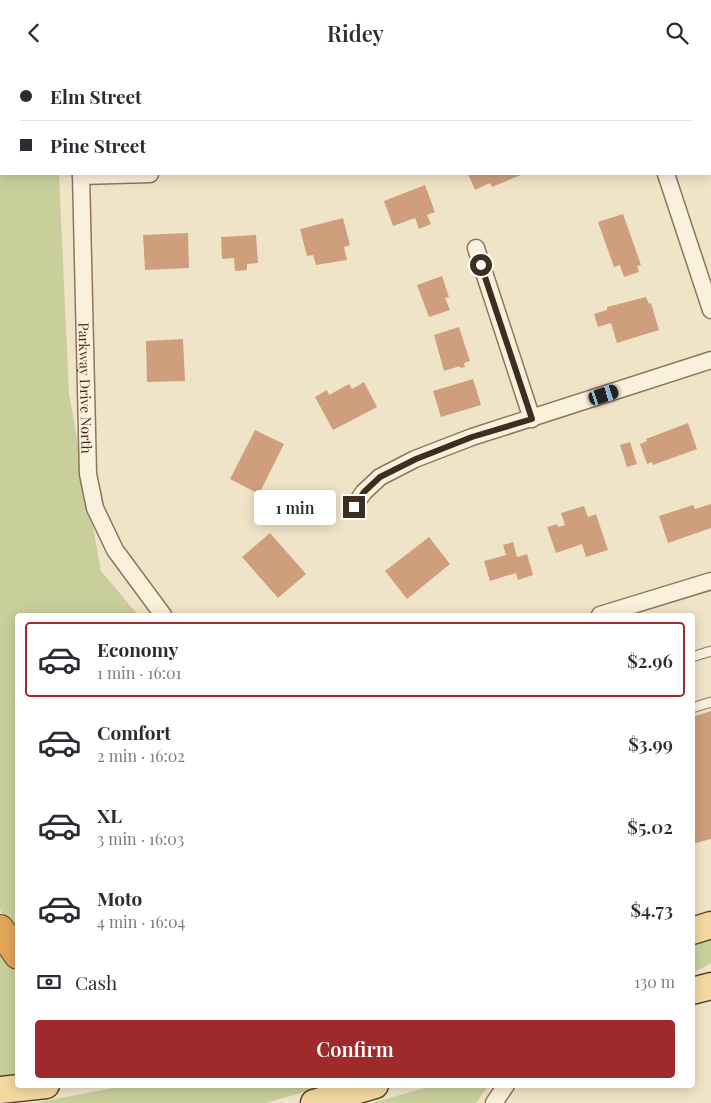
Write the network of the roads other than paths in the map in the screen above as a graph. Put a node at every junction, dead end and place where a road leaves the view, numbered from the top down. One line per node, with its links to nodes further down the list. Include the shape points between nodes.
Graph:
1 (81, 175): 10 (street, Parkway Drive North, via 88,474 96,508 114,549)
2 (666, 175): 4 (street)
3 (476, 248): 7 (street)
4 (708, 293): 5 (street)
5 (711, 310)
6 (711, 360): 7 (street)
7 (532, 419): 8 (street, via 472,437 416,459 380,477)
8 (354, 507)
9 (711, 581): 11 (street)
10 (161, 613)
11 (607, 613)
12 (711, 651): 13 (lane)
13 (695, 656)
14 (711, 702): 15 (lane)
15 (695, 708)
16 (711, 925): 18 (main road)
17 (0, 929): 19 (highway)
18 (695, 930)
19 (15, 951)
20 (711, 986): 21 (main road)
21 (695, 990)
22 (18, 1088): 25 (main road)
23 (365, 1088): 26 (main road)
24 (504, 1088): 27 (street)
25 (0, 1090)
26 (314, 1103)
27 (494, 1103)

